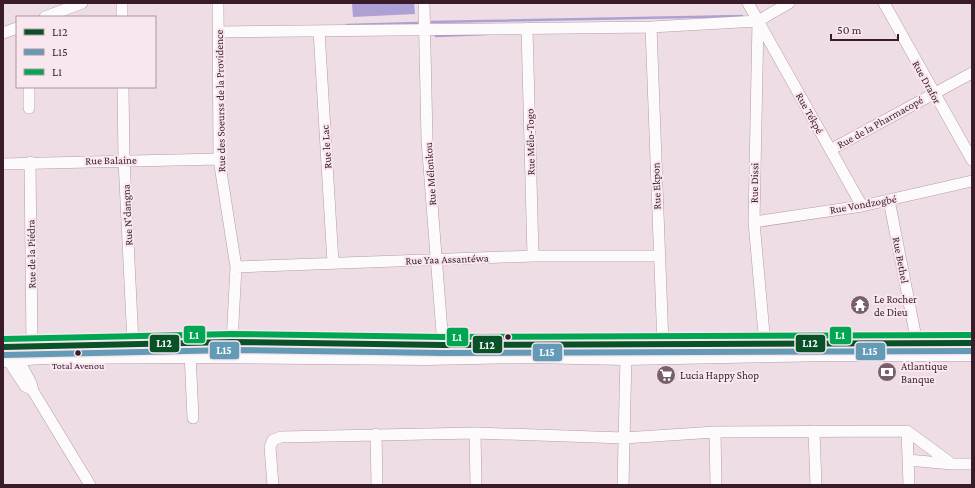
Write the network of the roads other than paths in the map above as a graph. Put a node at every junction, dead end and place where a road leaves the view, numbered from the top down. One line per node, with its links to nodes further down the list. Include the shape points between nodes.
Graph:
1 (82, 3): 8 (street)
2 (122, 3): 9 (street)
3 (218, 3): 16 (street, Rue des Soeurss de la Providence)
4 (424, 3): 14 (street, Rue Mélonkou)
5 (748, 3): 10 (street, Rue Tékpé)
6 (789, 3): 10 (street)
7 (885, 4): 21 (street, Rue Drafor)
8 (48, 16)
9 (122, 16)
10 (758, 21): 11 (street); 23 (street, Rue Tékpé); 32 (street, Rue Dissi)
11 (650, 27): 13 (street); 34 (street, Rue Ekpon)
12 (16, 28): 17 (street)
13 (527, 28): 14 (street); 33 (street, Rue Mélo-Togo)
14 (424, 30): 15 (street); 35 (street, Rue Mélonkou, via 427,140)
15 (319, 31): 16 (street); 36 (street, Rue le Lac)
16 (218, 32): 24 (street, Rue des Soeurss de la Providence)
17 (3, 33)
18 (972, 73): 21 (street, Rue de la Pharmacopé)
19 (29, 88): 22 (street)
20 (123, 88): 25 (street, Rue N'dangna)
21 (933, 92): 23 (street, Rue de la Pharmacopé); 26 (street, Rue Drafor)
22 (29, 108)
23 (830, 150): 31 (street, Rue Tékpé)
24 (219, 159): 25 (street, Rue Balaine); 37 (street, Rue des Soeurss de la Providence)
25 (124, 160): 27 (street, Rue Balaine); 39 (street, Rue N'dangna)
26 (972, 160)
27 (30, 162): 28 (street, Rue Balaine); 46 (street, Rue de la Piédra)
28 (3, 164)
29 (972, 181): 30 (street, Rue Vondzogbé)
30 (889, 200): 31 (street, Rue Vondzogbé); 40 (street, Rue Bethel)
31 (862, 206): 32 (street, Rue Vondzogbé)
32 (754, 222): 43 (street, Rue Dissi)
33 (533, 256): 34 (street, Rue Yaa Assantéwa); 35 (street, Rue Yaa Assantéwa)
34 (658, 256): 42 (street, Rue Ekpon)
35 (437, 260): 36 (street, Rue Yaa Assantéwa); 44 (street, Rue Mélonkou)
36 (333, 263): 37 (street, Rue Yaa Assantéwa)
37 (236, 268): 38 (street, Rue des Soeurss de la Providence)
38 (232, 342): 39 (highway); 44 (highway)
39 (133, 343): 46 (highway)
40 (917, 343): 41 (highway); 43 (highway)
41 (972, 343)
42 (662, 344): 43 (highway); 45 (highway)
43 (765, 345)
44 (443, 350): 45 (highway, via 529,354); 48 (highway)
45 (626, 350): 47 (highway); 55 (street)
46 (12, 351): 48 (highway); 59 (street, via 25,386 33,391)
47 (972, 352)
48 (190, 354): 49 (street)
49 (192, 418)
50 (814, 431): 51 (street); 52 (street); 65 (street)
51 (907, 431): 56 (street); 57 (street)
52 (715, 432): 55 (street); 64 (street)
53 (475, 433): 54 (street); 55 (street); 62 (street)
54 (376, 434): 60 (street, via 281,437 273,440 270,447); 61 (street)
55 (624, 438): 63 (street)
56 (908, 460): 57 (street); 66 (street)
57 (952, 464): 58 (street)
58 (972, 464)
59 (90, 485)
60 (273, 485)
61 (377, 485)
62 (476, 485)
63 (623, 485)
64 (716, 485)
65 (816, 485)
66 (909, 485)

